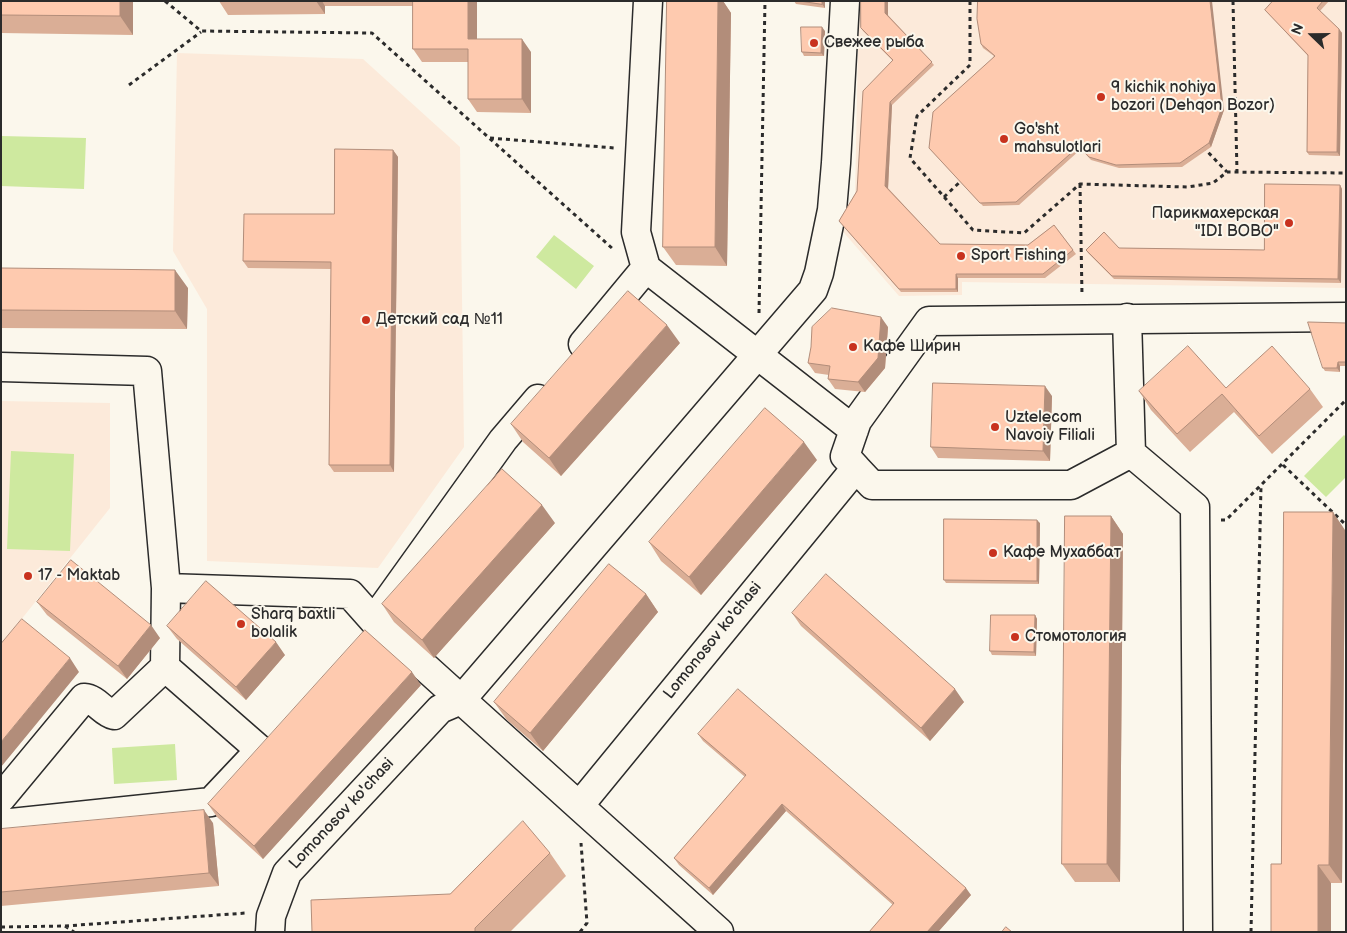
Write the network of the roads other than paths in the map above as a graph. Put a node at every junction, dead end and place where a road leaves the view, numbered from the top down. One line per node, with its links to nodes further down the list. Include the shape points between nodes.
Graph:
1 (648, 1): 3 (street, via 636,232)
2 (844, 1): 6 (street, Lomonosov ko'chasi, via 832,210 819,273 813,290)
3 (643, 271): 6 (street); 12 (street, via 503,440)
4 (1346, 317): 5 (street)
5 (1127, 318): 8 (street, via 930,321 856,421); 9 (street)
6 (758, 355): 8 (street); 15 (street, Lomonosov ko'chasi)
7 (1, 367): 11 (street, via 147,371)
8 (854, 430): 10 (street, via 845,456)
9 (1131, 453): 10 (street, via 1071,485 872,485); 23 (street, via 1195,508)
10 (856, 468): 19 (street, Lomonosov ko'chasi)
11 (166, 588): 12 (street, via 350,594); 14 (street)
12 (374, 621): 13 (street); 15 (street)
13 (355, 642)
14 (165, 668): 17 (street); 18 (street, via 114,714 108,714 91,698 84,698)
15 (461, 700): 19 (street); 21 (street, Lomonosov ko'chasi, via 440,709 287,873)
16 (279, 728): 17 (street)
17 (260, 750): 20 (street, via 211,802)
18 (1, 798)
19 (579, 806): 22 (street)
20 (1, 824)
21 (271, 921)
22 (720, 932)
23 (1198, 932)

